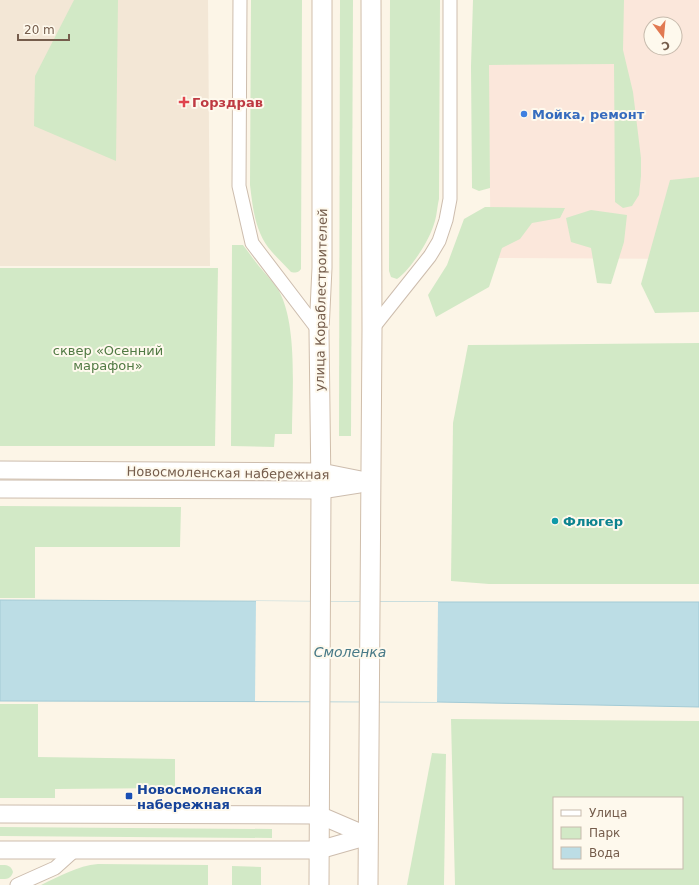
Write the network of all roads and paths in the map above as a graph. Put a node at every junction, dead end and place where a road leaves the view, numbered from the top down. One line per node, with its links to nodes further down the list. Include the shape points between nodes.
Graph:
1 (240, 0): 6 (street, via 239,186 250,236 252,243)
2 (322, 0): 6 (main road, улица Кораблестроителей, via 322,268)
3 (371, 0): 5 (main road)
4 (450, 0): 5 (street, via 450,199 446,220 430,256)
5 (372, 329): 9 (main road)
6 (319, 331): 8 (main road, улица Кораблестроителей)
7 (0, 470): 8 (street, Новосмоленская набережная)
8 (321, 481): 9 (street, Новосмоленская набережная); 10 (street, Новосмоленская набережная); 12 (main road, улица Кораблестроителей)
9 (371, 482): 13 (main road)
10 (0, 489)
11 (0, 814): 12 (street)
12 (319, 815): 13 (street); 16 (main road)
13 (368, 836): 16 (street); 19 (main road)
14 (0, 850): 15 (street)
15 (75, 850): 16 (street); 17 (street, via 55,868)
16 (319, 850): 18 (main road)
17 (17, 885)
18 (319, 885)
19 (368, 885)

